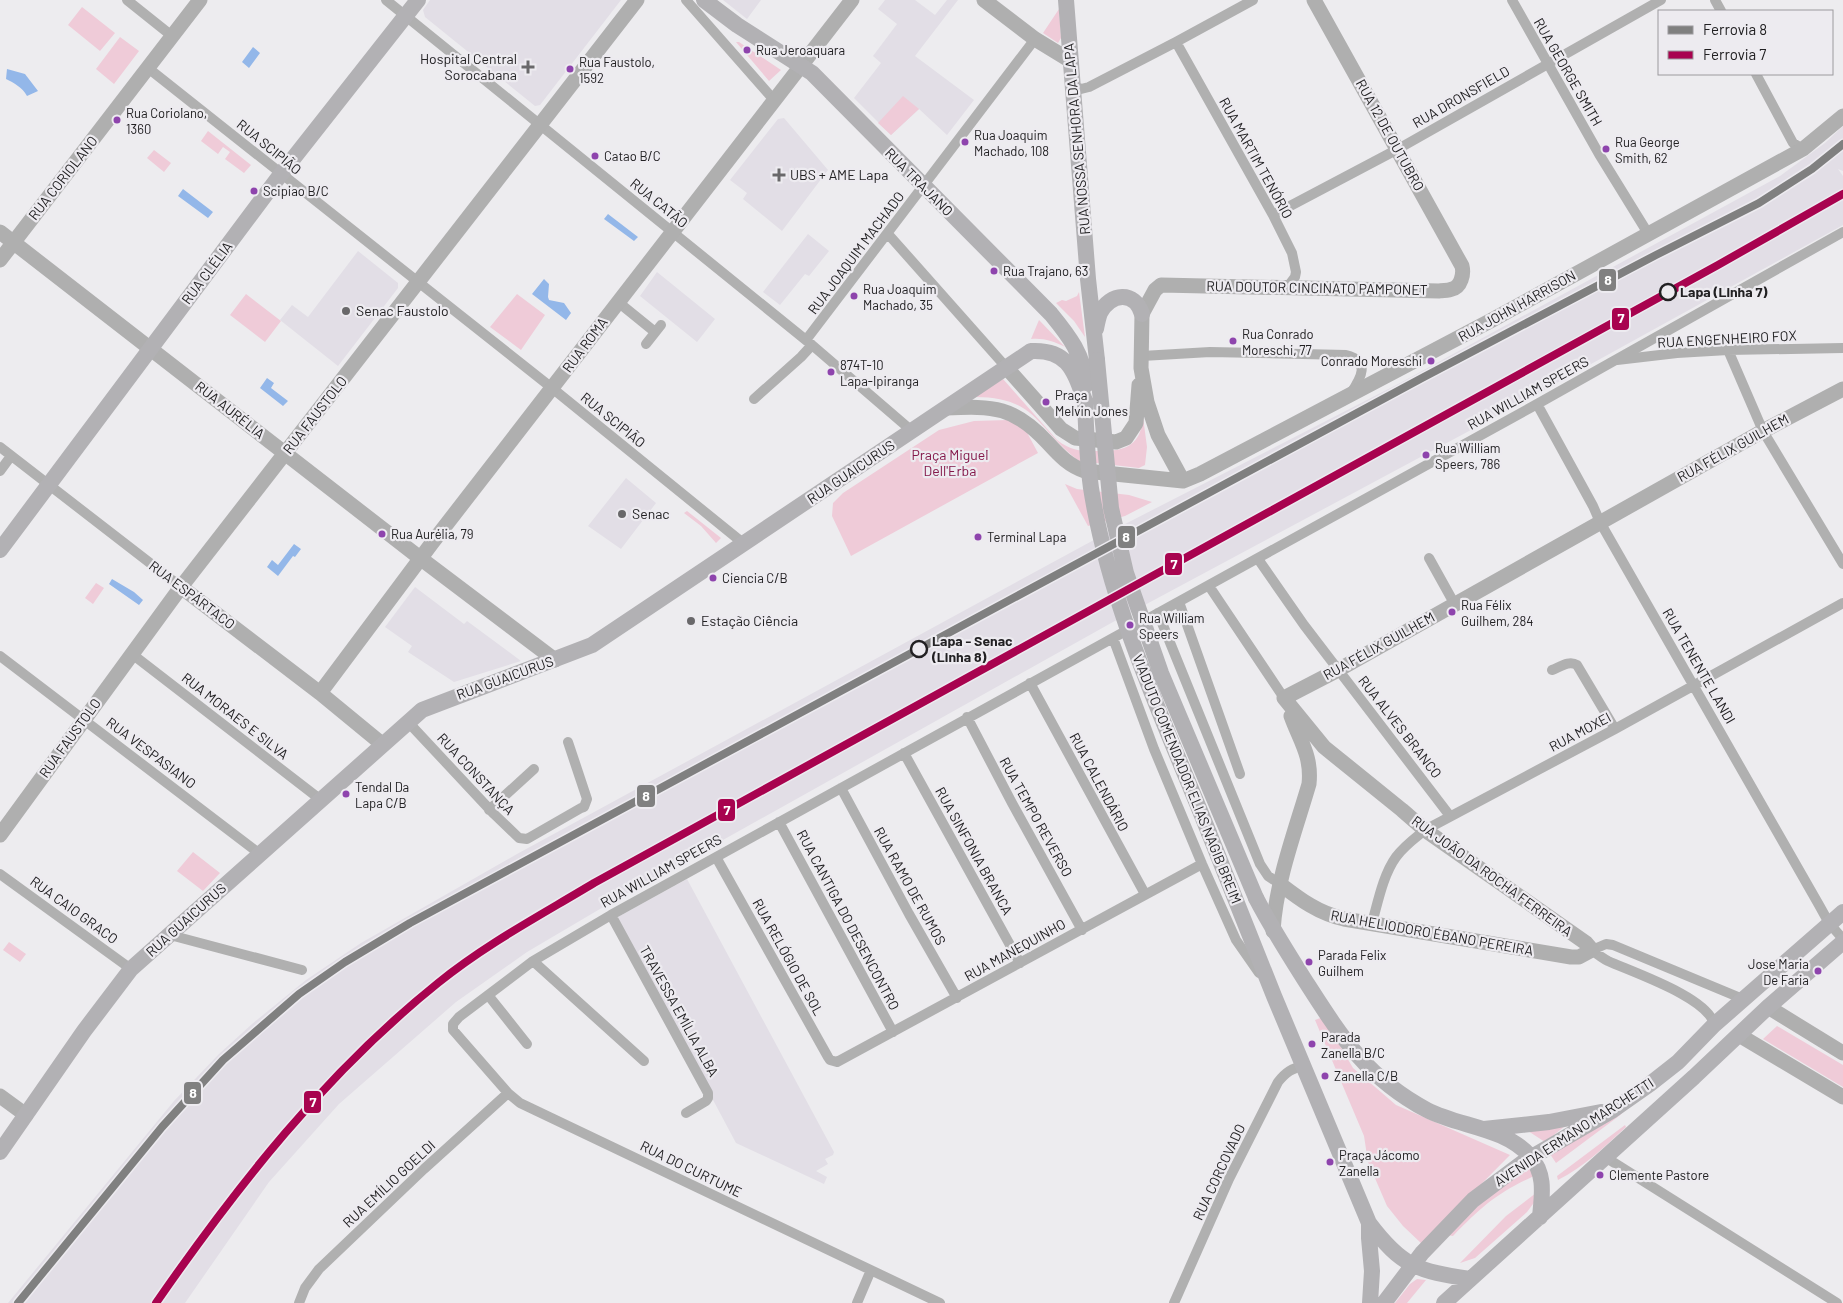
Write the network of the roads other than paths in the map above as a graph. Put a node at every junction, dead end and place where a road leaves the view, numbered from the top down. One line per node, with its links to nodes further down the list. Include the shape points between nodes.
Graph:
1 (127, 0): 16 (street)
2 (200, 0): 16 (street, RUA CORIOLANO)
3 (386, 0): 15 (street, RUA CATÃO)
4 (418, 0): 15 (main road, RUA CLÉLIA)
5 (637, 0): 27 (street, RUA FAUSTOLO)
6 (686, 0): 25 (street)
7 (704, 0): 21 (main road)
8 (852, 0): 21 (street, RUA ROMA)
9 (984, 0): 17 (street)
10 (1066, 0): 19 (main road, RUA NOSSA SENHORA DA LAPA)
11 (1253, 0): 18 (street)
12 (1314, 0): 29 (street, RUA 12 DE OUTUBRO)
13 (1512, 0): 20 (street, RUA GEORGE SMITH)
14 (1661, 0): 20 (street, RUA DRONSFIELD)
15 (406, 16): 27 (street, RUA CATÃO); 30 (main road, RUA CLÉLIA)
16 (172, 36): 22 (street, RUA CORIOLANO)
17 (1035, 40): 19 (street); 31 (street, RUA JOAQUIM MACHADO)
18 (1176, 42): 24 (street, via 1089,87); 32 (street, RUA MARTIM TENÓRIO)
19 (1071, 61): 24 (main road, RUA NOSSA SENHORA DA LAPA)
20 (1547, 64): 29 (street, RUA DRONSFIELD); 37 (street, RUA GEORGE SMITH)
21 (801, 66): 25 (street, RUA ROMA); 31 (main road, RUA TRAJANO, via 815,76)
22 (148, 68): 30 (street, RUA SCIPIÃO); 38 (street, RUA CORIOLANO)
23 (1757, 75): 28 (street, via 1793,143)
24 (1073, 86): 45 (main road, RUA NOSSA SENHORA DA LAPA)
25 (774, 100): 34 (street, RUA ROMA)
26 (1843, 116): 28 (street, RUA JOHN HARRISON)
27 (541, 125): 34 (street, RUA CATÃO); 41 (street, RUA FAUSTOLO)
28 (1803, 149): 37 (street, RUA JOHN HARRISON)
29 (1398, 150): 32 (street, RUA DRONSFIELD); 40 (street, RUA 12 DE OUTUBRO)
30 (281, 174): 41 (street, RUA SCIPIÃO); 48 (main road, RUA CLÉLIA)
31 (924, 187): 36 (street, RUA JOAQUIM MACHADO); 50 (main road, RUA TRAJANO, via 1057,322)
32 (1273, 215): 42 (street, RUA MARTIM TENÓRIO, via 1295,264 1295,277)
33 (0, 232): 38 (street, RUA AURÉLIA)
34 (672, 232): 43 (street, RUA ROMA); 46 (street, RUA CATÃO)
35 (1843, 232): 52 (street, RUA WILLIAM SPEERS)
36 (888, 234): 46 (street, RUA JOAQUIM MACHADO); 54 (street)
37 (1649, 235): 57 (street, RUA JOHN HARRISON)
38 (13, 243): 39 (street, RUA CORIOLANO); 48 (street, RUA AURÉLIA)
39 (0, 260)
40 (1463, 272): 42 (street, RUA DOUTOR CINCINATO PAMPONET, via 1460,282 1452,289)
41 (418, 283): 55 (street, RUA SCIPIÃO); 65 (street, RUA FAUSTOLO)
42 (1286, 289): 44 (street, RUA DOUTOR CINCINATO PAMPONET, via 1161,285)
43 (618, 302): 47 (street, via 658,328); 55 (street, RUA ROMA)
44 (1142, 314): 45 (main road, via 1139,304 1133,300 1122,297 1112,300 1099,314); 53 (street)
45 (1095, 336): 120 (main road, VIADUTO COMENDADOR ELIAS NAGIB BREIM, bridge, via 1111,508 1126,573 1161,673 1256,898)
46 (809, 342): 58 (street, RUA JOAQUIM MACHADO, via 801,358); 63 (street, RUA CATÃO)
47 (646, 344)
48 (150, 348): 65 (street, RUA AURÉLIA); 69 (main road, RUA CLÉLIA)
49 (1843, 348): 51 (street, RUA ENGENHEIRO FOX)
50 (1078, 349): 59 (main road, VIADUTO COMENDADOR ELIAS NAGIB BREIM, via 1086,383)
51 (1728, 350): 52 (street, RUA ENGENHEIRO FOX); 62 (street)
52 (1613, 360): 60 (street, RUA WILLIAM SPEERS)
53 (1141, 362): 54 (street, via 1136,423 1130,435 1116,442 1075,438 1061,429); 57 (street, via 1210,352 1346,355 1357,360 1362,370 1362,377); 68 (street, via 1147,402 1158,435)
54 (1006, 367): 59 (main road, RUA GUAICURUS, via 1031,351 1054,353 1074,372); 61 (main road, RUA GUAICURUS)
55 (552, 388): 71 (street, RUA SCIPIÃO); 73 (street, RUA ROMA)
56 (1843, 389): 62 (street, RUA FÉLIX GUILHEM)
57 (1349, 396): 68 (street, RUA JOHN HARRISON)
58 (754, 399)
59 (1085, 401): 129 (main road, VIADUTO COMENDADOR ELIAS NAGIB BREIM, bridge, via 1091,488 1118,600 1142,668)
60 (1537, 404): 70 (street, RUA TENENTE LANDI); 75 (street, RUA WILLIAM SPEERS)
61 (946, 408): 63 (main road, RUA GUAICURUS); 68 (street, via 982,406 1017,416 1075,468)
62 (1763, 430): 70 (street, RUA FÉLIX GUILHEM); 76 (street)
63 (912, 431): 71 (main road, RUA GUAICURUS)
64 (0, 447): 66 (street, RUA ESPÁRTACO)
65 (285, 453): 73 (street, RUA AURÉLIA); 77 (street, RUA FAUSTOLO)
66 (11, 456): 67 (street); 69 (street, RUA ESPÁRTACO)
67 (0, 471)
68 (1183, 481)
69 (48, 484): 72 (main road, RUA CLÉLIA); 77 (street, RUA ESPÁRTACO)
70 (1600, 522): 80 (street, RUA FÉLIX GUILHEM); 90 (street, RUA TENENTE LANDI)
71 (743, 543): 86 (main road, RUA GUAICURUS, via 592,645)
72 (0, 550)
73 (420, 558): 86 (street, RUA AURÉLIA); 91 (street, RUA ROMA)
74 (1429, 558): 80 (street)
75 (1258, 559): 78 (street, RUA WILLIAM SPEERS); 87 (street, RUA ALVES BRANCO)
76 (1843, 564)
77 (182, 586): 84 (street, RUA FAUSTOLO); 91 (street, RUA ESPÁRTACO)
78 (1209, 586): 79 (street, RUA WILLIAM SPEERS); 92 (street)
79 (1179, 602): 82 (street, RUA WILLIAM SPEERS); 101 (street)
80 (1454, 603): 87 (street, RUA FÉLIX GUILHEM)
81 (1843, 603): 90 (street, RUA MOXEI)
82 (1158, 613): 83 (street, RUA WILLIAM SPEERS); 113 (street, via 1260,864 1268,876)
83 (1113, 638): 89 (street, RUA WILLIAM SPEERS); 111 (street, via 1154,749)
84 (132, 654): 94 (street, RUA FAUSTOLO); 103 (street, RUA MORAES E SILVA)
85 (0, 656): 94 (street, RUA VESPASIANO)
86 (555, 660): 95 (main road, RUA GUAICURUS, via 431,706)
87 (1338, 670): 92 (street, RUA FÉLIX GUILHEM); 105 (street, RUA ALVES BRANCO)
88 (1552, 670): 96 (street, via 1572,662 1577,665)
89 (1030, 683): 93 (street, RUA WILLIAM SPEERS); 114 (street, RUA CALENDÁRIO)
90 (1694, 686): 96 (street, RUA MOXEI); 117 (street, RUA TENENTE LANDI)
91 (320, 693): 98 (street, RUA ESPÁRTACO)
92 (1284, 698): 107 (street, RUA JOÃO DA ROCHA FERREIRA, via 1324,747); 113 (street, via 1308,756 1310,772)
93 (967, 717): 99 (street, RUA WILLIAM SPEERS); 119 (street, RUA TEMPO REVERSO)
94 (83, 719): 108 (street, RUA FAUSTOLO); 109 (street, RUA VESPASIANO)
95 (408, 722): 98 (main road, RUA GUAICURUS); 104 (street, RUA CONSTANÇA)
96 (1615, 729): 105 (street, RUA MOXEI)
97 (568, 742): 104 (street, RUA CONSTANÇA, via 587,799 584,807 527,839 519,838)
98 (382, 744): 103 (main road, RUA GUAICURUS)
99 (904, 752): 102 (street, RUA WILLIAM SPEERS); 125 (street, RUA SINFONIA BRANCA)
100 (534, 769): 104 (street)
101 (1240, 774)
102 (841, 788): 106 (street, RUA WILLIAM SPEERS); 130 (street, RUA RAMO DE RUMOS)
103 (321, 800): 109 (main road, RUA GUAICURUS)
104 (490, 810)
105 (1450, 816): 107 (street, RUA MOXEI)
106 (779, 822): 110 (street, RUA WILLIAM SPEERS); 135 (street, RUA CANTIGA DO DESENCONTRO)
107 (1425, 830): 118 (street, RUA MOXEI, via 1395,859); 123 (street, RUA JOÃO DA ROCHA FERREIRA)
108 (0, 835)
109 (260, 854): 121 (main road, RUA GUAICURUS)
110 (716, 856): 116 (street, RUA WILLIAM SPEERS); 140 (street, RUA RELÓGIO DE SOL, via 828,1057 834,1062)
111 (1202, 864): 114 (street, RUA MANEQUINHO); 129 (street, via 1236,940)
112 (0, 874): 126 (street, RUA CAIO GRACO)
113 (1280, 884): 118 (street, RUA HELIODORO ÉBANO PEREIRA, via 1322,913); 120 (street)
114 (1145, 894): 119 (street, RUA MANEQUINHO)
115 (1843, 912): 117 (main road, AVENIDA ERMANO MARCHETTI)
116 (610, 915): 124 (street, RUA WILLIAM SPEERS); 146 (street, TRAVESSA EMÍLIA ALBA, via 708,1093 706,1101)
117 (1829, 922): 122 (street, RUA TENENTE LANDI); 131 (main road, AVENIDA ERMANO MARCHETTI)
118 (1372, 923): 123 (street, RUA HELIODORO ÉBANO PEREIRA, via 1571,956 1580,957)
119 (1082, 930): 125 (street, RUA MANEQUINHO)
120 (1273, 930): 148 (main road, via 1338,1032 1372,1072 1428,1111)
121 (170, 935): 126 (main road, RUA GUAICURUS); 127 (street)
122 (1843, 940): 132 (main road, AVENIDA ERMANO MARCHETTI)
123 (1592, 950): 131 (street, RUA HELIODORO ÉBANO PEREIRA, via 1606,944 1613,945); 133 (street, via 1606,960 1692,1000 1708,1012)
124 (533, 961): 128 (street, RUA WILLIAM SPEERS); 139 (street)
125 (1020, 963): 130 (street, RUA MANEQUINHO)
126 (131, 969): 147 (main road, RUA GUAICURUS)
127 (302, 970)
128 (488, 994): 134 (street, RUA WILLIAM SPEERS, via 455,1021); 137 (street)
129 (1274, 996): 141 (main road)
130 (957, 998): 135 (street, RUA MANEQUINHO)
131 (1743, 999): 133 (main road, AVENIDA ERMANO MARCHETTI)
132 (1768, 1007): 136 (main road, AVENIDA ERMANO MARCHETTI); 138 (street)
133 (1714, 1025): 145 (main road, AVENIDA ERMANO MARCHETTI, via 1678,1062)
134 (453, 1030): 142 (street, RUA DO CURTUME)
135 (892, 1032): 140 (street, RUA MANEQUINHO)
136 (1739, 1035): 144 (street); 151 (main road, AVENIDA ERMANO MARCHETTI)
137 (527, 1044)
138 (1843, 1053)
139 (644, 1061)
140 (841, 1061)
141 (1304, 1066): 153 (main road); 160 (street, RUA CORCOVADO, via 1290,1070 1278,1082 1229,1179)
142 (508, 1093): 155 (street, RUA DO CURTUME, via 520,1103); 157 (street, RUA EMÍLIO GOELDI, via 319,1269)
143 (0, 1096): 147 (street)
144 (1843, 1097)
145 (1613, 1110): 148 (main road, via 1549,1122); 150 (main road, AVENIDA ERMANO MARCHETTI)
146 (686, 1113)
147 (26, 1115): 149 (main road, RUA GUAICURUS)
148 (1484, 1129): 150 (main road)
149 (0, 1152)
150 (1531, 1157): 152 (main road, via 1542,1177); 154 (main road, AVENIDA ERMANO MARCHETTI, via 1473,1200)
151 (1605, 1157): 152 (main road, AVENIDA ERMANO MARCHETTI); 164 (street)
152 (1540, 1217): 156 (main road, AVENIDA ERMANO MARCHETTI)
153 (1369, 1223): 154 (main road, via 1392,1251); 161 (main road)
154 (1412, 1266): 156 (main road); 162 (main road, AVENIDA ERMANO MARCHETTI)
155 (871, 1270): 158 (street); 159 (street, RUA DO CURTUME)
156 (1470, 1279): 163 (main road, AVENIDA ERMANO MARCHETTI)
157 (299, 1303)
158 (857, 1303)
159 (940, 1303)
160 (1174, 1303)
161 (1370, 1303)
162 (1384, 1303)
163 (1444, 1303)
164 (1838, 1303)

